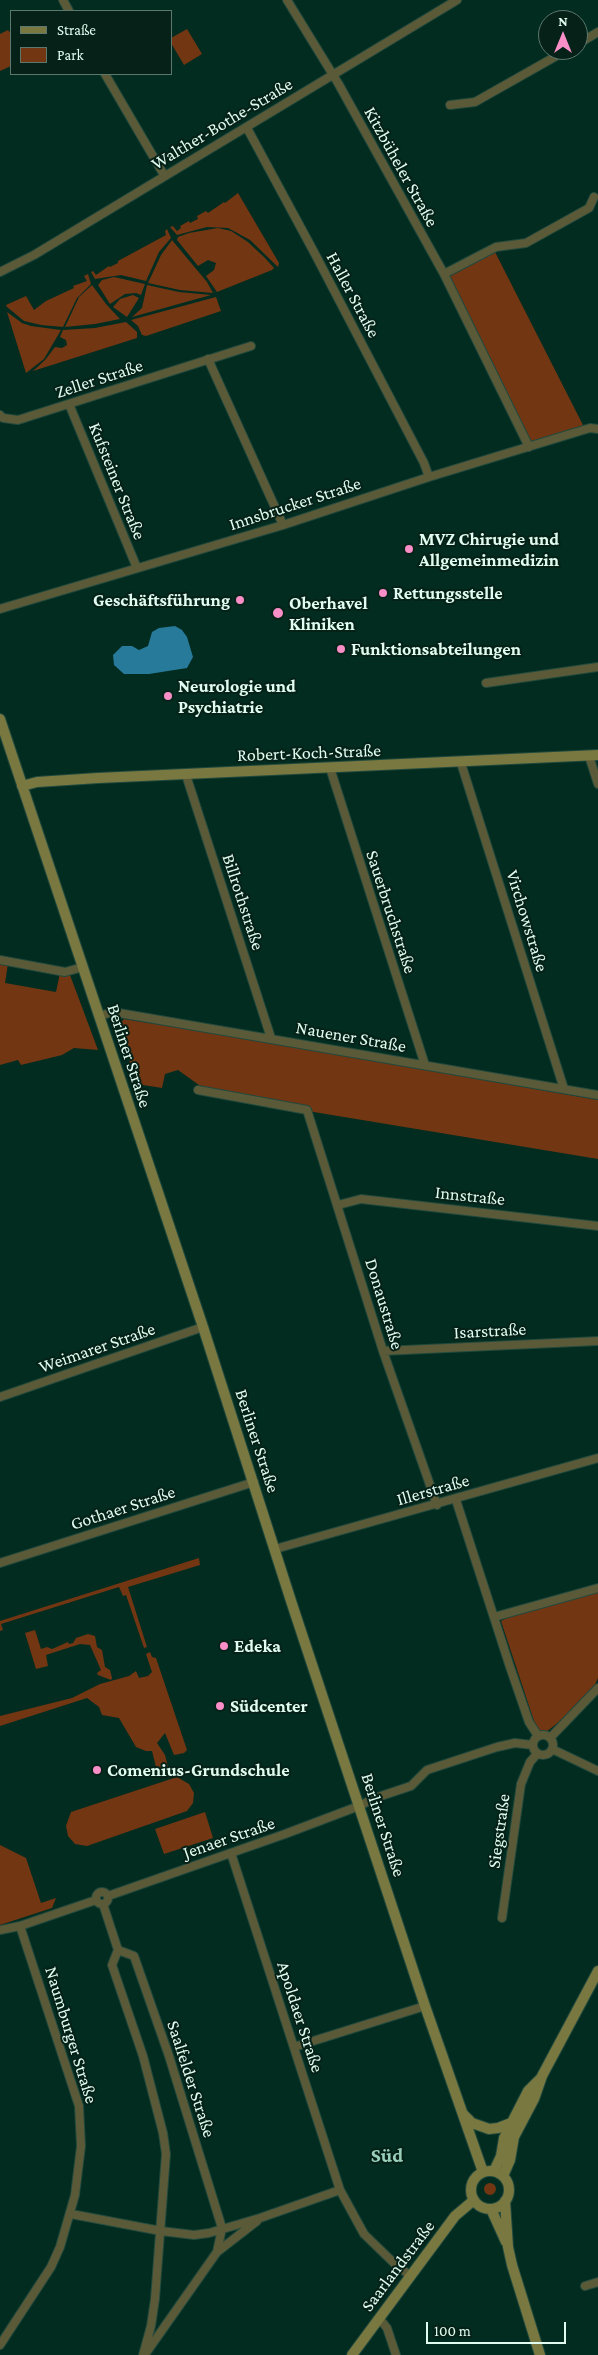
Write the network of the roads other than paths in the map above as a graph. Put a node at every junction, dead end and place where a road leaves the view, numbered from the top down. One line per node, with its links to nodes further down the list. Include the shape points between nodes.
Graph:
1 (287, 0): 5 (street, Kitzbüheler Straße)
2 (457, 0): 5 (street, Walther-Bothe-Straße)
3 (549, 60): 6 (street, via 475,102)
4 (106, 75): 8 (street)
5 (332, 75): 7 (street, Walther-Bothe-Straße); 11 (street, Kitzbüheler Straße)
6 (450, 105)
7 (247, 128): 8 (street, Walther-Bothe-Straße); 18 (street, Haller Straße)
8 (164, 175): 10 (street, Walther-Bothe-Straße, via 34,255)
9 (594, 197): 11 (street, via 589,208 526,242 496,248)
10 (0, 272)
11 (444, 274): 17 (street, Kitzbüheler Straße)
12 (251, 346): 13 (street, Zeller Straße)
13 (208, 359): 14 (street, Zeller Straße); 19 (street)
14 (69, 404): 15 (street, Zeller Straße, via 18,420 3,418); 20 (street, Kufsteiner Straße)
15 (0, 414)
16 (598, 429): 17 (street, Innsbrucker Straße, via 590,428)
17 (529, 447): 18 (street, Innsbrucker Straße)
18 (429, 477): 19 (street, Innsbrucker Straße)
19 (283, 525): 20 (street, Innsbrucker Straße)
20 (136, 568): 21 (street, Innsbrucker Straße)
21 (0, 609)
22 (598, 667): 23 (street)
23 (486, 683)
24 (0, 720): 30 (main road, Berliner Straße)
25 (594, 756): 26 (main road, Robert-Koch-Straße); 29 (street)
26 (461, 763): 27 (main road, Robert-Koch-Straße); 36 (street, Virchowstraße)
27 (330, 768): 28 (main road, Robert-Koch-Straße); 35 (street, Sauerbruchstraße)
28 (186, 775): 30 (main road, Robert-Koch-Straße, via 38,782); 34 (street, Billrothstraße)
29 (598, 784)
30 (22, 786): 32 (main road, Berliner Straße)
31 (0, 960): 32 (street, via 65,972)
32 (83, 967): 33 (main road, Berliner Straße)
33 (99, 1016): 34 (street, Nauener Straße, via 113,1012); 41 (main road, Berliner Straße)
34 (271, 1038): 35 (street, Nauener Straße)
35 (425, 1065): 36 (street, Nauener Straße)
36 (564, 1089): 38 (street, Nauener Straße)
37 (198, 1090): 39 (street, Donaustraße, via 307,1110)
38 (598, 1095)
39 (338, 1205): 40 (street, Innstraße, via 361,1200); 43 (street, Donaustraße)
40 (598, 1226)
41 (203, 1327): 44 (street, Weimarer Straße); 46 (main road, Berliner Straße)
42 (598, 1341): 43 (street, Isarstraße)
43 (383, 1351): 48 (street, Donaustraße)
44 (0, 1398)
45 (598, 1458): 47 (street, Illerstraße)
46 (254, 1482): 49 (main road, Berliner Straße); 50 (street, Gothaer Straße)
47 (456, 1500): 48 (street, Illerstraße); 52 (street)
48 (437, 1505): 49 (street, Illerstraße)
49 (275, 1549): 60 (main road, Berliner Straße)
50 (0, 1563)
51 (598, 1588): 52 (street)
52 (494, 1617): 54 (street, via 530,1722)
53 (598, 1688): 55 (street)
54 (538, 1736): 55 (street); 56 (street)
55 (550, 1738): 57 (street)
56 (533, 1744): 58 (street); 60 (street, Jenaer Straße, via 497,1747 426,1770 411,1786)
57 (552, 1749): 58 (street, via 547,1754); 59 (street)
58 (537, 1754): 63 (street, Siegstraße, via 521,1784)
59 (598, 1772)
60 (359, 1806): 61 (street, Jenaer Straße); 68 (main road, Berliner Straße)
61 (230, 1853): 62 (street, Jenaer Straße, via 108,1896 107,1902); 69 (street, Apoldaer Straße)
62 (99, 1902): 64 (street); 66 (street, Saalfelder Straße)
63 (502, 1918)
64 (20, 1926): 65 (street); 78 (street, Naumburger Straße, via 79,2106 81,2146)
65 (0, 1930)
66 (118, 1950): 80 (street, Saalfelder Straße, via 134,1956 169,2056); 81 (street, Saalfelder Straße, via 112,1965 143,2056 163,2133 166,2154)
67 (598, 1971): 70 (main road)
68 (425, 2006): 69 (street); 71 (main road, Berliner Straße)
69 (294, 2047): 74 (street, Apoldaer Straße)
70 (542, 2076): 72 (main road, via 528,2091); 73 (main road, via 514,2138 510,2160)
71 (461, 2111): 72 (main road, via 479,2126 498,2128); 73 (main road, Berliner Straße)
72 (511, 2123): 73 (main road)
73 (493, 2173): 75 (main road, via 474,2178 471,2195); 76 (main road, via 509,2191)
74 (340, 2190): 79 (street); 84 (street, Apoldaer Straße, via 364,2234)
75 (474, 2200): 77 (main road); 84 (main road, Saarlandstraße, via 455,2216)
76 (505, 2201): 77 (main road); 82 (main road)
77 (491, 2209): 82 (main road)
78 (71, 2214): 81 (street); 88 (street, Naumburger Straße, via 50,2267)
79 (260, 2218): 80 (street); 83 (street)
80 (222, 2228): 81 (street, via 194,2235); 83 (street, Saalfelder Straße)
81 (161, 2231): 89 (street, Saalfelder Straße, via 151,2326)
82 (508, 2247): 92 (main road)
83 (217, 2252): 89 (street, Saalfelder Straße)
84 (411, 2276): 87 (main road, Saarlandstraße)
85 (598, 2282): 86 (street)
86 (585, 2286)
87 (379, 2318): 90 (main road, Saarlandstraße); 91 (street, via 387,2328)
88 (0, 2346)
89 (144, 2355)
90 (352, 2355)
91 (396, 2355)
92 (540, 2355)

